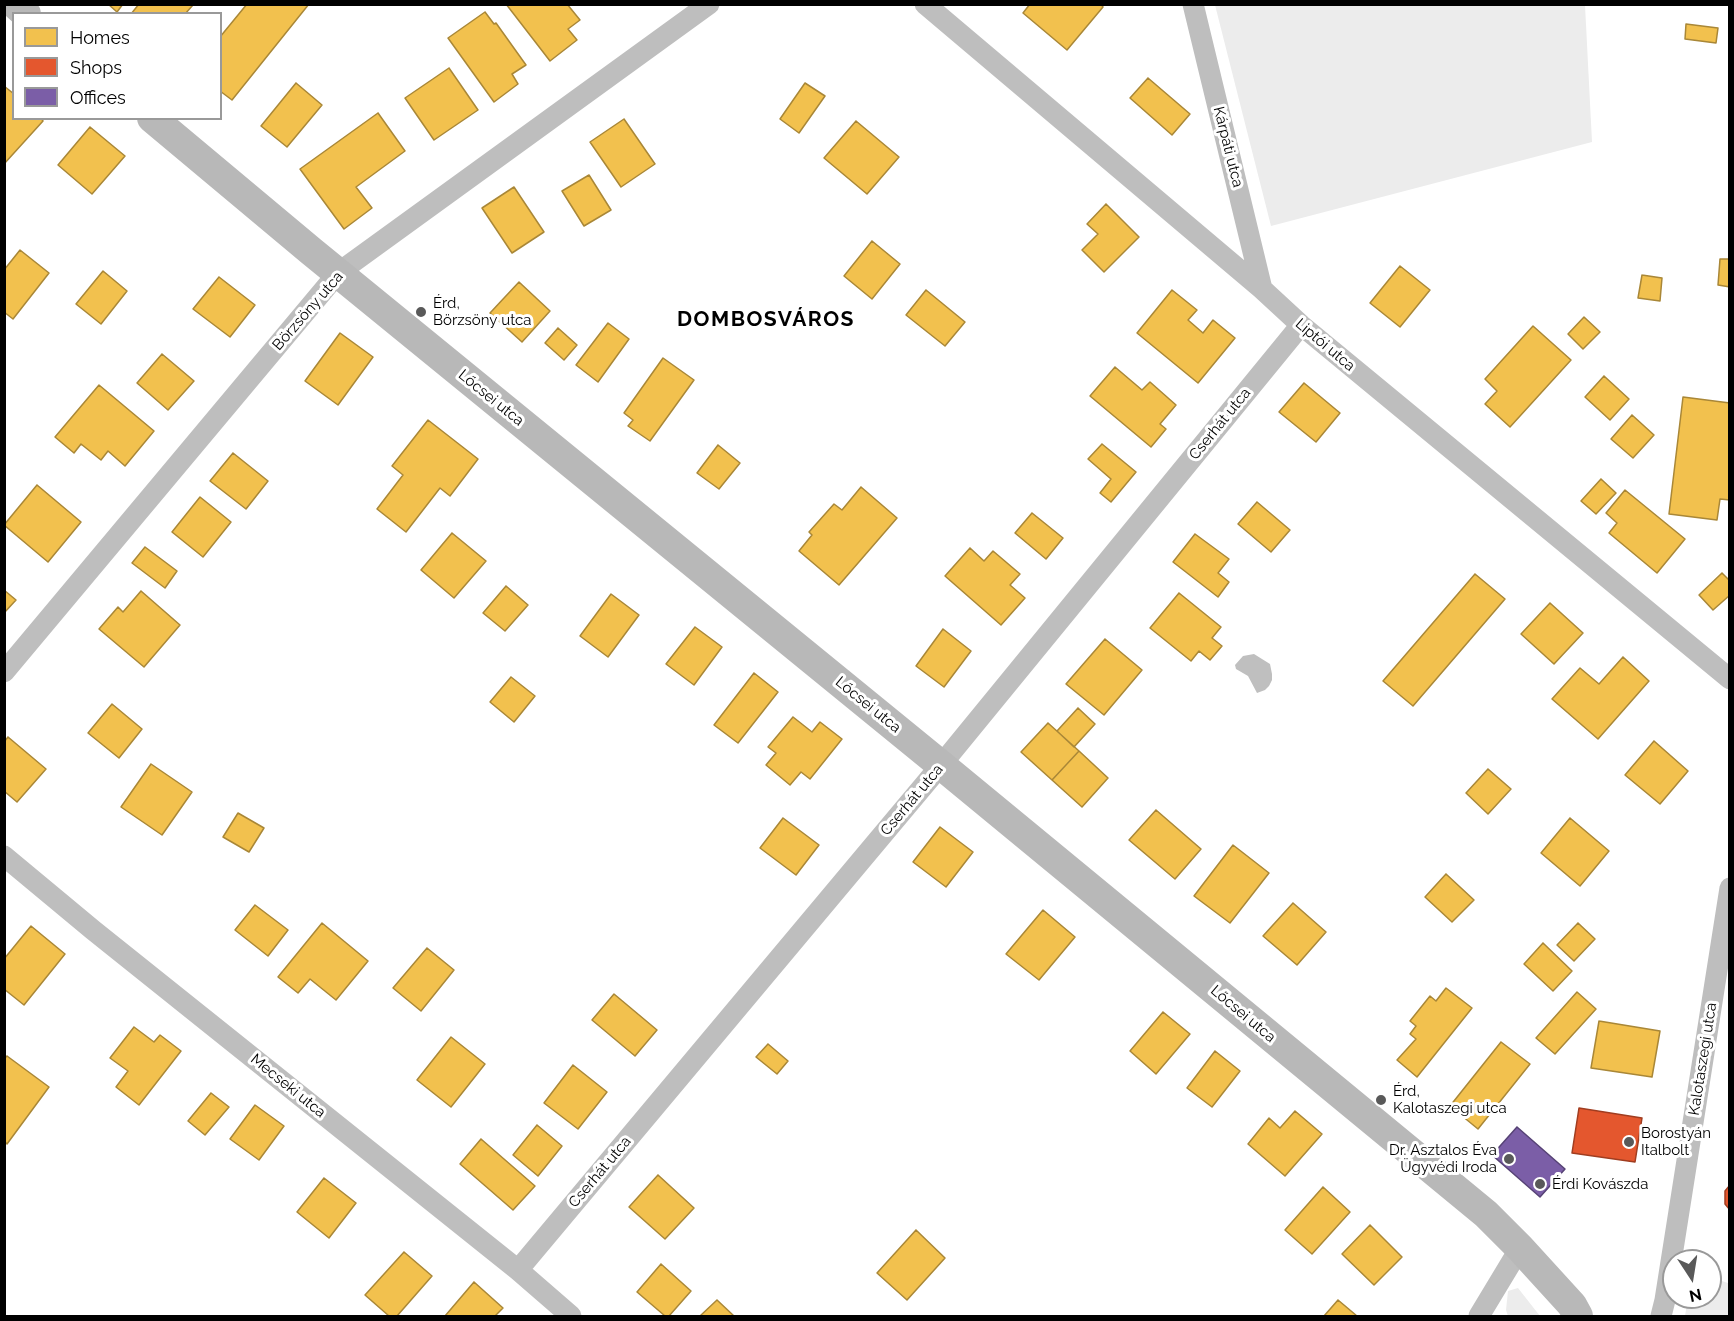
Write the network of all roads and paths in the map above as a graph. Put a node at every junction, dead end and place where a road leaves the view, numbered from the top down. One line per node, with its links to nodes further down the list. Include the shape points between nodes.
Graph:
1 (709, 4): 5 (street, Börzsöny utca)
2 (925, 4): 6 (street, Liptói utca)
3 (1193, 4): 6 (street, Kárpáti utca)
4 (154, 120): 5 (street, Lőcsei utca)
5 (338, 273): 8 (street, Börzsöny utca); 10 (street, Lőcsei utca)
6 (1262, 289): 7 (street, Liptói utca)
7 (1301, 325): 9 (street, Liptói utca); 10 (street, Cserhát utca)
8 (4, 672)
9 (1730, 679)
10 (941, 765): 13 (street, Lőcsei utca, via 1486,1215); 14 (street, Cserhát utca)
11 (4, 856): 14 (street, Mecseki utca)
12 (1730, 888): 15 (street, Kalotaszegi utca)
13 (1520, 1248): 16 (street); 17 (street, Lőcsei utca)
14 (518, 1270): 18 (street, Mecseki utca)
15 (1665, 1311)
16 (1486, 1312)
17 (1580, 1313)
18 (571, 1317)

